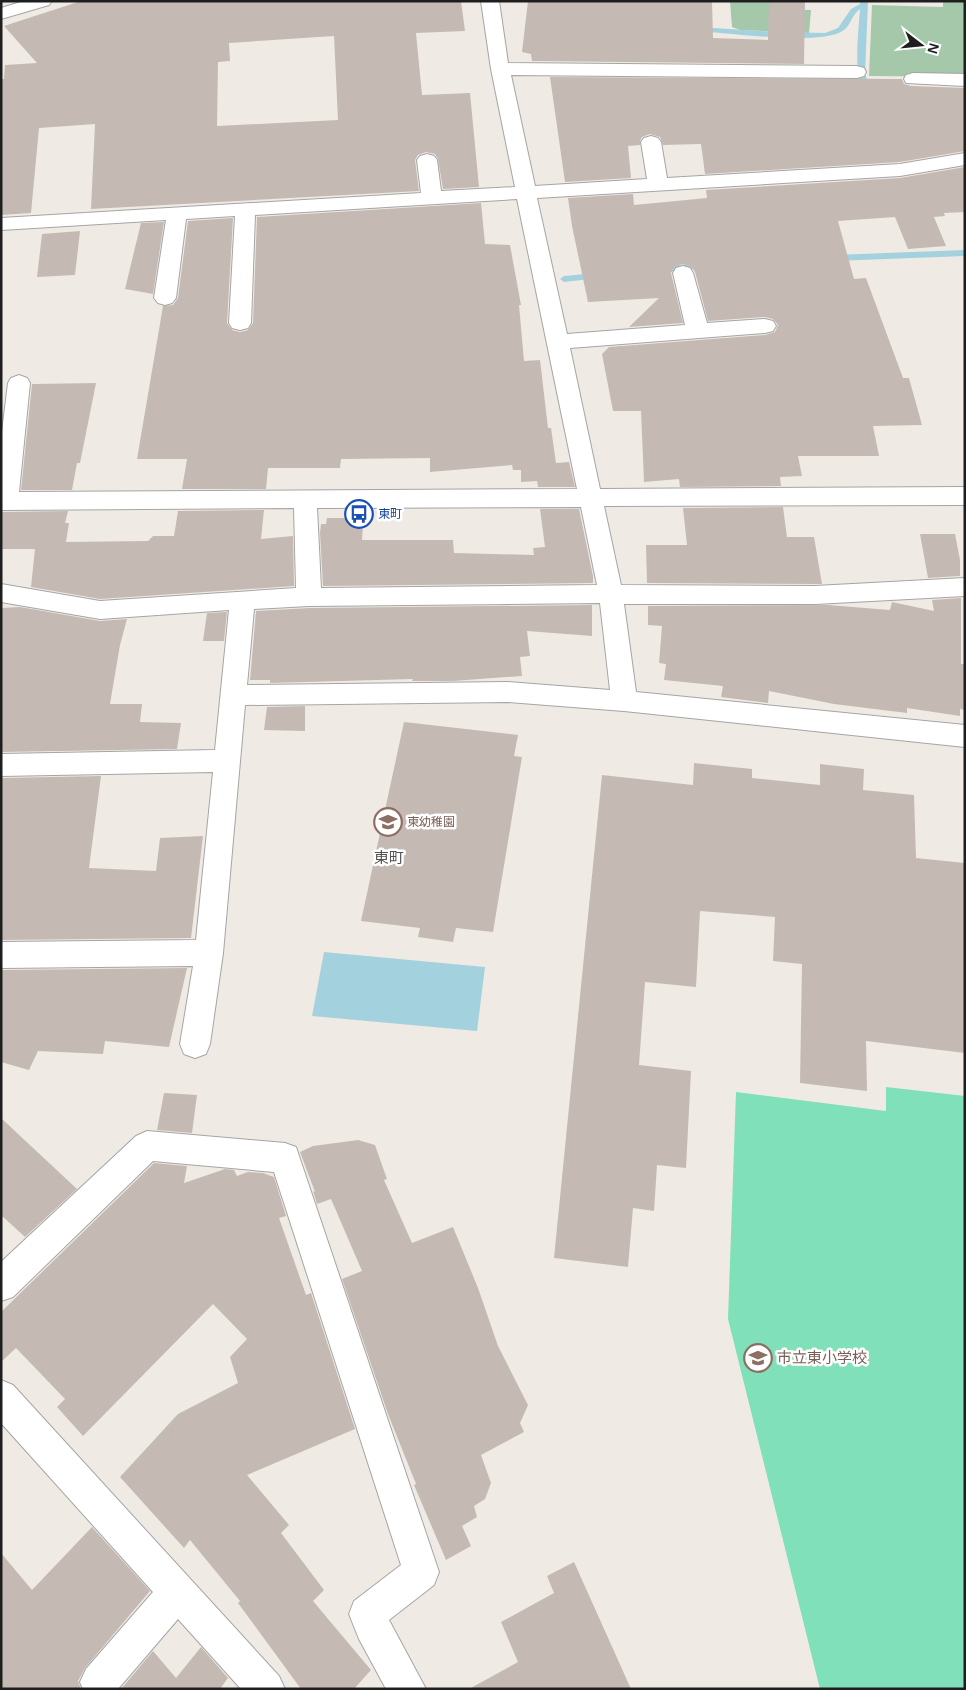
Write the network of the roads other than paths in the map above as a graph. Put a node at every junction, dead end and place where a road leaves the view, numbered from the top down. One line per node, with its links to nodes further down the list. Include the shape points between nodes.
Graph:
1 (43, 1): 3 (street)
2 (490, 1): 4 (street)
3 (1, 14)
4 (500, 69): 5 (street); 12 (street)
5 (856, 72)
6 (913, 79): 7 (street)
7 (965, 80)
8 (651, 142): 11 (street)
9 (965, 159): 11 (street, via 900,170)
10 (427, 160): 13 (street)
11 (658, 185): 12 (street)
12 (525, 193): 13 (street); 22 (street)
13 (432, 198): 14 (street)
14 (245, 210): 15 (street); 19 (street)
15 (177, 214): 16 (street); 18 (street)
16 (1, 224)
17 (683, 273): 21 (street)
18 (165, 298)
19 (240, 323)
20 (765, 326): 21 (street)
21 (698, 332): 22 (street)
22 (558, 342): 25 (street)
23 (19, 383): 27 (street)
24 (965, 496): 25 (street)
25 (592, 498): 26 (street); 30 (street)
26 (305, 500): 27 (street); 31 (street)
27 (4, 501)
28 (965, 587): 30 (street, via 815,595)
29 (1, 593): 32 (street, via 100,610)
30 (611, 595): 31 (street); 34 (street)
31 (309, 598): 32 (street)
32 (242, 600): 33 (street)
33 (232, 696): 34 (street, via 508,692); 36 (street)
34 (624, 701): 35 (street)
35 (965, 736)
36 (226, 761): 37 (street); 38 (street)
37 (1, 765)
38 (209, 953): 39 (street); 40 (street)
39 (1, 954)
40 (195, 1044)
41 (1, 1285): 45 (street, via 147,1146 286,1158 421,1572 367,1614)
42 (1, 1397): 43 (street)
43 (178, 1591): 44 (street); 46 (street)
44 (99, 1682)
45 (399, 1684)
46 (266, 1689)

